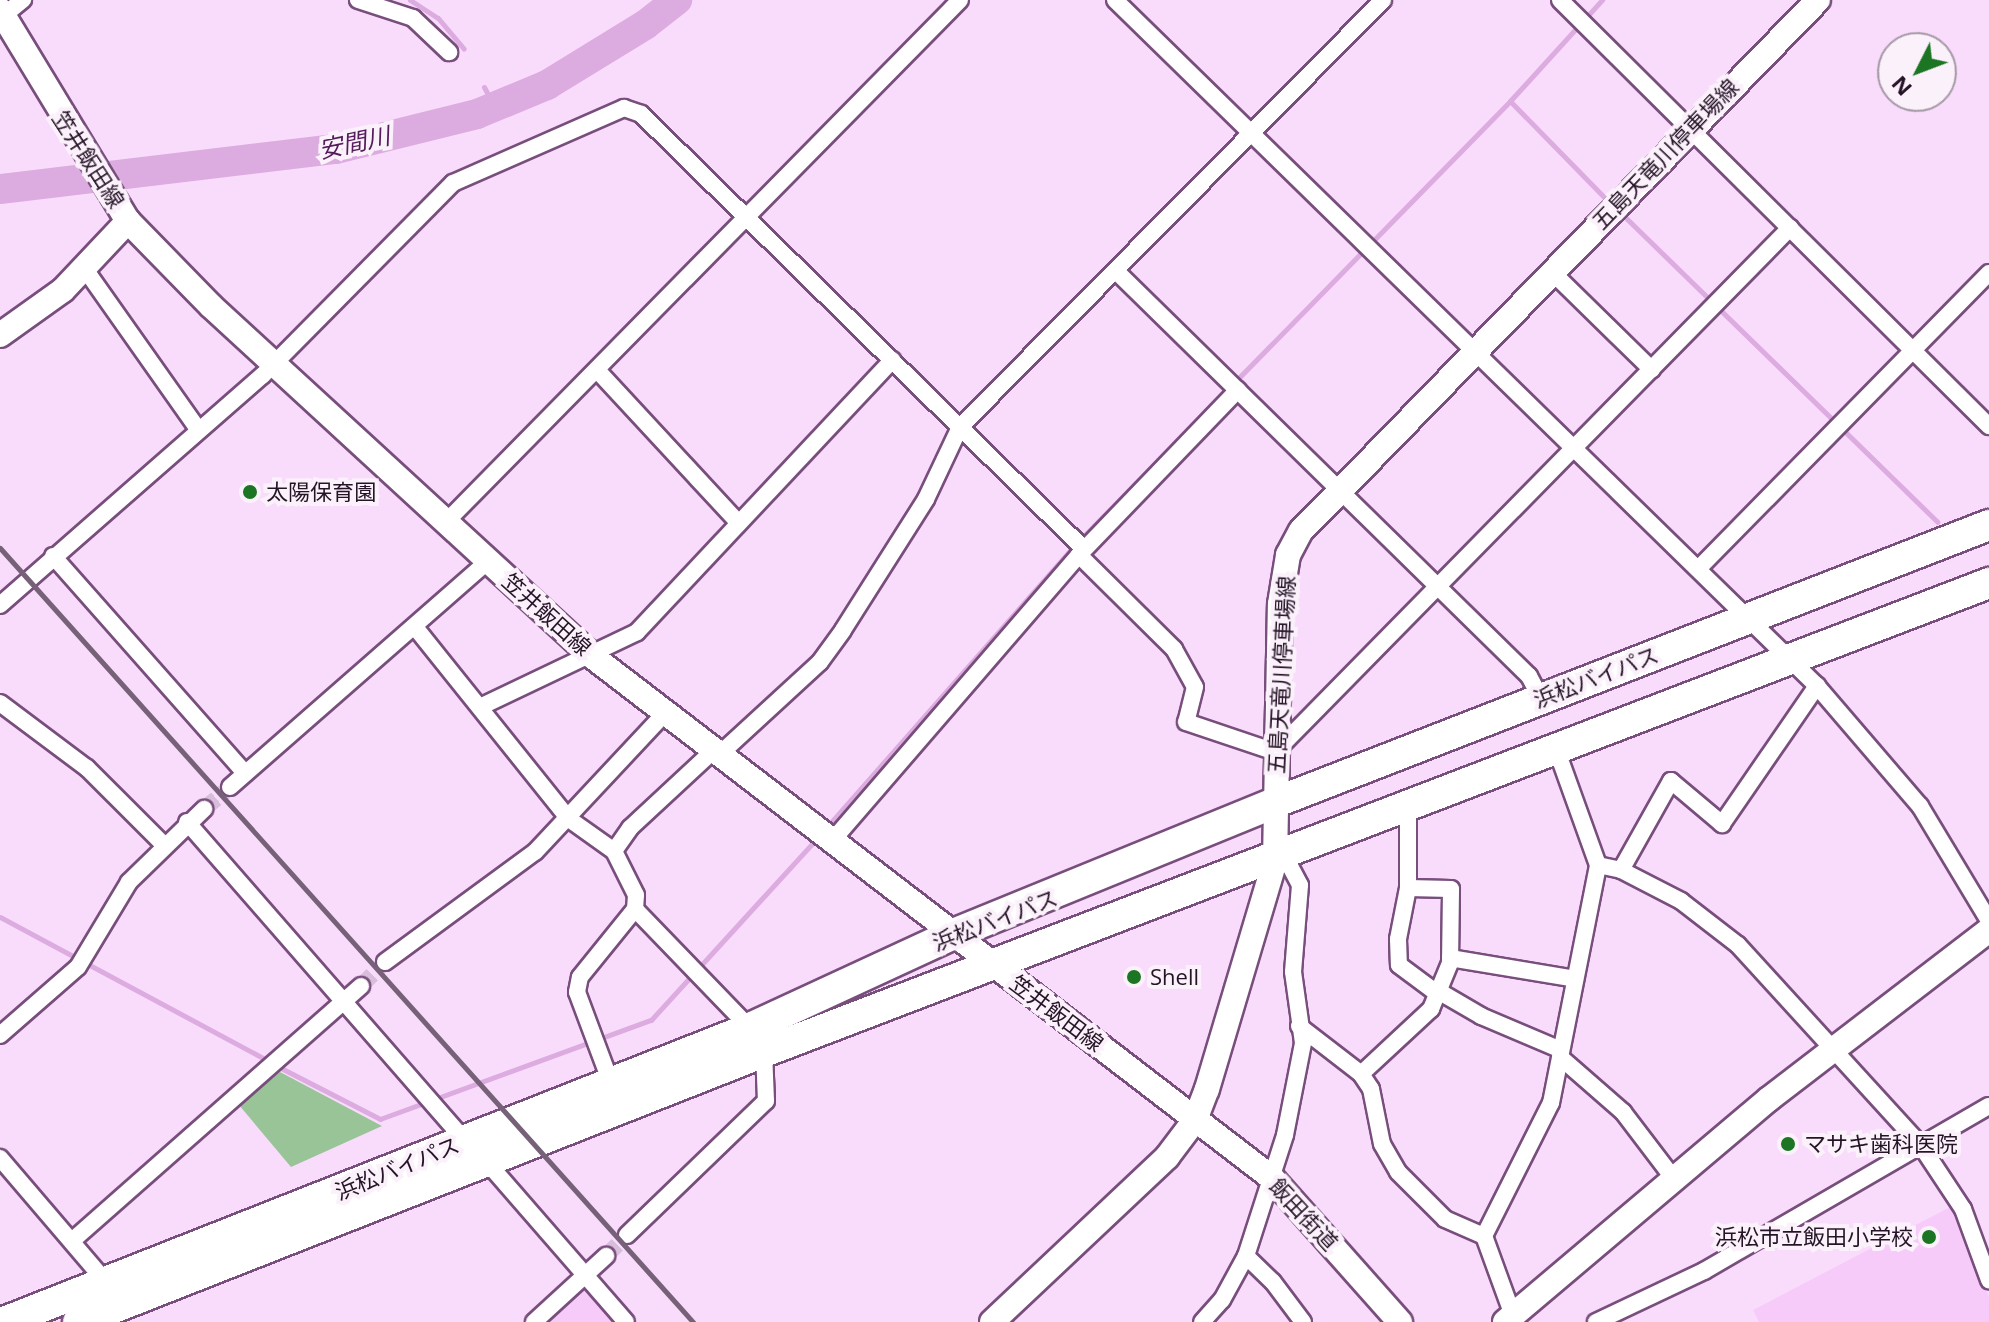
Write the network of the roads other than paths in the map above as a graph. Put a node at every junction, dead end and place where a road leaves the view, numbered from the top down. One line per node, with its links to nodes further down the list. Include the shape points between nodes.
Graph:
1 (23, 0): 8 (street)
2 (358, 0): 9 (street, via 413,18)
3 (960, 0): 13 (street)
4 (1115, 0): 11 (street)
5 (1383, 0): 11 (street)
6 (1560, 0): 10 (street)
7 (1818, 0): 10 (main road, 五島天竜川停車場線)
8 (2, 13): 12 (main road, 笠井飯田線, via 72,136)
9 (449, 52)
10 (1691, 127): 14 (street); 16 (main road, 五島天竜川停車場線)
11 (1252, 135): 17 (street); 21 (street)
12 (126, 216): 15 (main road); 23 (main road, 笠井飯田線)
13 (745, 218): 22 (street); 23 (street, via 641,114 624,108 453,183); 24 (street)
14 (1790, 228): 20 (street); 25 (street)
15 (85, 269): 19 (main road); 29 (street)
16 (1551, 271): 21 (main road, 五島天竜川停車場線); 25 (street)
17 (1117, 272): 26 (street); 28 (street)
18 (1989, 273): 20 (street)
19 (0, 335)
20 (1914, 350): 27 (street); 38 (street)
21 (1473, 351): 30 (street); 31 (main road, 五島天竜川停車場線)
22 (892, 360): 28 (street); 33 (street)
23 (275, 363): 29 (street); 32 (main road, 笠井飯田線)
24 (597, 370): 32 (street); 33 (street)
25 (1652, 370): 30 (street)
26 (1238, 390): 31 (street); 35 (street)
27 (1989, 426)
28 (960, 427): 35 (street); 51 (street, via 926,499 836,641)
29 (198, 429): 36 (street)
30 (1575, 449): 38 (street); 40 (street)
31 (1337, 488): 40 (street); 53 (main road, 五島天竜川停車場線, via 1288,555 1280,604)
32 (447, 521): 37 (main road, 笠井飯田線)
33 (738, 522): 44 (street, via 637,632)
34 (1989, 525): 42 (highway, 浜松バイパス)
35 (1082, 552): 53 (street, via 1174,649 1195,687 1186,722); 61 (street)
36 (53, 556): 41 (street); 54 (street)
37 (488, 561): 43 (street); 44 (main road, 笠井飯田線)
38 (1698, 569): 42 (street)
39 (1989, 583): 45 (highway, 浜松バイパス)
40 (1438, 588): 47 (street, via 1529,676); 53 (street)
41 (0, 605)
42 (1747, 618): 45 (street); 47 (highway, 浜松バイパス)
43 (415, 627): 49 (street); 54 (street)
44 (593, 657): 49 (street); 50 (main road, 笠井飯田線)
45 (1788, 660): 46 (street); 52 (highway, 浜松バイパス)
46 (1817, 686): 66 (street, via 1722,824 1671,781); 69 (street, via 1920,806)
47 (1541, 699): 56 (highway, 浜松バイパス)
48 (0, 703): 62 (street, via 87,768)
49 (482, 706): 59 (street)
50 (665, 713): 51 (main road, 笠井飯田線); 59 (street)
51 (718, 751): 61 (main road, 笠井飯田線); 63 (street, via 630,828)
52 (1557, 751): 58 (highway, 浜松バイパス); 65 (street)
53 (1275, 752): 56 (main road, 五島天竜川停車場線)
54 (245, 773): 55 (street)
55 (230, 787)
56 (1274, 803): 64 (main road, 五島天竜川停車場線); 71 (highway, 浜松バイパス)
57 (204, 809): 60 (street)
58 (1408, 809): 64 (highway, 浜松バイパス); 67 (street)
59 (569, 819): 63 (street); 73 (street, via 535,852)
60 (187, 822): 62 (street); 78 (street)
61 (825, 835): 71 (main road, 笠井飯田線)
62 (165, 846): 80 (street, via 129,882 81,961)
63 (614, 851): 68 (street, via 636,895)
64 (1280, 859): 74 (highway, 浜松バイパス); 79 (street, via 1300,885 1293,972); 87 (main road, 五島天竜川停車場線)
65 (1598, 865): 66 (street); 75 (street)
66 (1621, 870): 82 (street, via 1681,901 1738,945)
67 (1408, 888): 72 (street, via 1451,889); 77 (street, via 1398,939 1399,965)
68 (635, 909): 81 (street); 85 (street, via 580,977 577,992)
69 (1989, 921)
70 (1989, 930): 82 (main road)
71 (951, 935): 74 (main road, 笠井飯田線); 81 (highway, 浜松バイパス)
72 (1450, 958): 75 (street); 77 (street)
73 (385, 962)
74 (996, 966): 81 (highway, 浜松バイパス); 87 (main road, 笠井飯田線)
75 (1575, 979): 83 (street)
76 (361, 986): 78 (street)
77 (1439, 993): 83 (street); 84 (street, via 1409,1033)
78 (346, 1000): 89 (street); 95 (street)
79 (1299, 1026): 84 (street); 91 (street, via 1303,1043)
80 (0, 1035)
81 (757, 1040): 85 (highway, 浜松バイパス); 89 (highway, 浜松バイパス); 93 (street, via 766,1101)
82 (1835, 1049): 88 (street); 92 (main road)
83 (1561, 1054): 92 (street, via 1623,1112); 94 (street, via 1551,1103)
84 (1361, 1074): 94 (street, via 1371,1089 1382,1144 1398,1172 1445,1219)
85 (611, 1083): 89 (highway, 浜松バイパス)
86 (1989, 1106): 88 (street)
87 (1195, 1120): 91 (main road, 飯田街道); 106 (main road, 五島天竜川停車場線, via 1167,1157)
88 (1920, 1144): 99 (street, via 1963,1209); 110 (street, via 1704,1271)
89 (475, 1151): 98 (street); 100 (highway, 浜松バイパス); 103 (highway, 浜松バイパス)
90 (0, 1158): 95 (street)
91 (1272, 1178): 97 (street); 109 (main road, 飯田街道)
92 (1674, 1179): 101 (main road)
93 (627, 1235)
94 (1484, 1236): 101 (street)
95 (73, 1240): 100 (street)
96 (606, 1256): 98 (street)
97 (1246, 1256): 107 (street, via 1222,1300); 108 (street)
98 (583, 1275): 104 (street); 105 (street)
99 (1989, 1280)
100 (106, 1282): 102 (highway, 浜松バイパス)
101 (1511, 1320)
102 (4, 1322)
103 (78, 1322)
104 (534, 1322)
105 (626, 1322)
106 (992, 1322)
107 (1202, 1322)
108 (1303, 1322)
109 (1400, 1322)
110 (1596, 1322)

